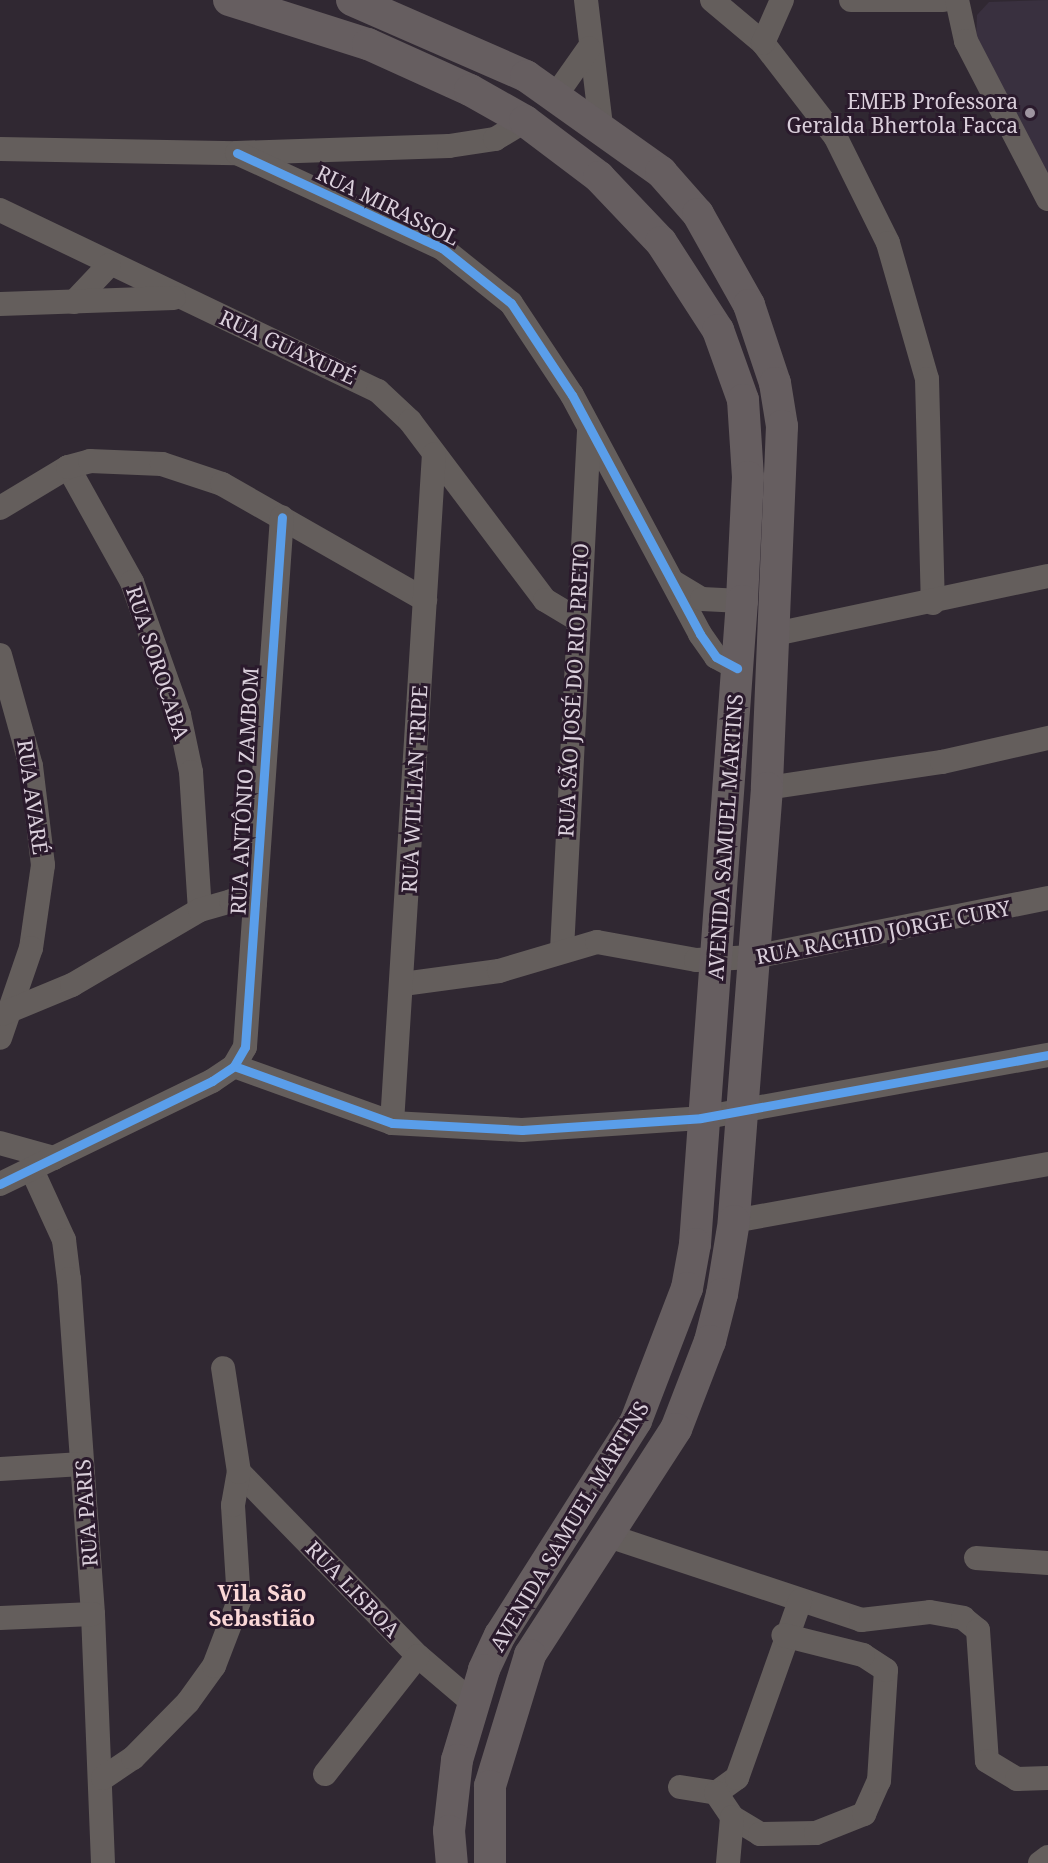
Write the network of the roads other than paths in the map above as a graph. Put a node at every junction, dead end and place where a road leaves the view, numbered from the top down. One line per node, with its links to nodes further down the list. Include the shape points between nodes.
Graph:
1 (229, 0): 12 (main road, AVENIDA SAMUEL MARTINS, via 368,44)
2 (352, 0): 11 (main road, AVENIDA SAMUEL MARTINS, via 485,56)
3 (586, 0): 10 (street)
4 (712, 0): 9 (street)
5 (782, 0): 9 (street)
6 (851, 0): 7 (street)
7 (943, 0)
8 (957, 0): 19 (street, via 966,41)
9 (763, 43): 35 (street, via 835,136 888,243 909,301 930,414)
10 (590, 48): 11 (street); 13 (street)
11 (556, 95): 12 (main road); 13 (main road, AVENIDA SAMUEL MARTINS)
12 (525, 120): 15 (street, via 495,139 474,144); 16 (main road, AVENIDA SAMUEL MARTINS)
13 (601, 125): 16 (main road); 34 (main road, AVENIDA SAMUEL MARTINS, via 661,172 698,214 749,305 765,345 782,426)
14 (0, 148): 17 (street)
15 (320, 148): 17 (street); 18 (street, via 310,168)
16 (563, 148): 33 (main road, AVENIDA SAMUEL MARTINS, via 608,184 661,242 730,356 746,427)
17 (237, 153): 18 (street, RUA MIRASSOL)
18 (309, 187): 25 (street, RUA MIRASSOL, via 442,248 489,282 531,328)
19 (1048, 199)
20 (0, 210): 21 (street)
21 (109, 265): 22 (street); 23 (street)
22 (177, 298): 23 (street, RUA GUAXUPÉ); 26 (street, RUA GUAXUPÉ, via 349,373 410,421)
23 (74, 302): 24 (street, RUA GUAXUPÉ)
24 (0, 304)
25 (589, 431): 31 (street, RUA MIRASSOL); 36 (street, RUA SÃO JOSÉ DO RIO PRETO)
26 (434, 454): 32 (street, RUA WILLIAN TRIPE); 36 (street, RUA GUAXUPÉ, via 545,600)
27 (68, 467): 28 (street); 29 (street, via 119,459 162,464 222,484); 44 (street, RUA SOROCABA, via 132,582 179,715 191,772)
28 (0, 508)
29 (282, 517): 32 (street); 43 (street, RUA ANTÔNIO ZAMBOM)
30 (1048, 576): 35 (street)
31 (675, 583): 33 (street, via 702,600); 39 (street, RUA MIRASSOL, via 709,648)
32 (425, 600): 48 (street, RUA WILLIAN TRIPE)
33 (742, 600): 34 (main road); 39 (main road, AVENIDA SAMUEL MARTINS)
34 (777, 602): 37 (main road, AVENIDA SAMUEL MARTINS)
35 (933, 603): 37 (street)
36 (578, 620): 45 (street, RUA SÃO JOSÉ DO RIO PRETO)
37 (774, 648): 39 (main road); 41 (main road, AVENIDA SAMUEL MARTINS)
38 (0, 655): 49 (street, RUA AVARÉ, via 31,766 43,865 31,948)
39 (736, 668): 47 (main road, AVENIDA SAMUEL MARTINS)
40 (1048, 738): 41 (street, via 931,764)
41 (767, 788): 46 (main road, AVENIDA SAMUEL MARTINS)
42 (1048, 898): 46 (street, RUA RACHID JORGE CURY)
43 (255, 903): 44 (street, via 231,901); 52 (street, RUA ANTÔNIO ZAMBOM, via 249,1022)
44 (200, 910): 49 (street, via 72,985)
45 (562, 950): 47 (street, RUA RACHID JORGE CURY, via 608,943); 48 (street, RUA RACHID JORGE CURY, via 499,971)
46 (753, 957): 47 (street, RUA RACHID JORGE CURY); 53 (main road, AVENIDA SAMUEL MARTINS)
47 (717, 960): 54 (main road, AVENIDA SAMUEL MARTINS)
48 (403, 984): 55 (street, RUA WILLIAN TRIPE)
49 (6, 1013): 50 (street, RUA AVARÉ)
50 (0, 1038)
51 (1048, 1055): 53 (street)
52 (234, 1066): 55 (street); 57 (street)
53 (742, 1112): 54 (street); 61 (main road, AVENIDA SAMUEL MARTINS)
54 (701, 1118): 55 (street, via 522,1130); 69 (main road, AVENIDA SAMUEL MARTINS, via 695,1244 673,1334 636,1421)
55 (392, 1123)
56 (0, 1143): 57 (street)
57 (54, 1158): 59 (street)
58 (1048, 1164): 61 (street)
59 (32, 1170): 60 (street); 63 (street, RUA PARIS, via 64,1240)
60 (0, 1184)
61 (734, 1221): 66 (main road, AVENIDA SAMUEL MARTINS, via 722,1294 696,1382 676,1428)
62 (223, 1368): 65 (street)
63 (82, 1464): 64 (street); 71 (street, RUA PARIS)
64 (0, 1469)
65 (238, 1472): 75 (street, RUA LISBOA); 78 (street, via 233,1505 239,1601 229,1632 188,1702 150,1743)
66 (609, 1536): 70 (street); 73 (main road, AVENIDA SAMUEL MARTINS)
67 (975, 1558): 68 (street)
68 (1048, 1563)
69 (526, 1594): 73 (main road, via 541,1604); 76 (main road, AVENIDA SAMUEL MARTINS, via 500,1635)
70 (800, 1601): 74 (street); 79 (street, via 861,1620 930,1612 963,1618 978,1630 987,1761 1017,1779)
71 (93, 1614): 72 (street); 78 (street, RUA PARIS)
72 (0, 1618)
73 (544, 1632): 84 (main road, AVENIDA SAMUEL MARTINS, via 514,1696 498,1751)
74 (783, 1635): 81 (street, via 782,1656 736,1778); 83 (street, via 863,1655 886,1670 879,1781 864,1814 816,1833 760,1834)
75 (418, 1656): 76 (street, RUA LISBOA); 77 (street)
76 (472, 1702): 82 (main road, AVENIDA SAMUEL MARTINS)
77 (325, 1774)
78 (103, 1778): 86 (street, RUA PARIS)
79 (1048, 1778)
80 (680, 1787): 81 (street)
81 (716, 1793): 83 (street)
82 (452, 1794): 84 (main road, via 463,1819); 87 (main road, AVENIDA SAMUEL MARTINS)
83 (732, 1817): 89 (street)
84 (489, 1827): 88 (main road, AVENIDA SAMUEL MARTINS)
85 (1048, 1857): 90 (street)
86 (103, 1863)
87 (452, 1863)
88 (490, 1863)
89 (728, 1863)
90 (1040, 1863)

